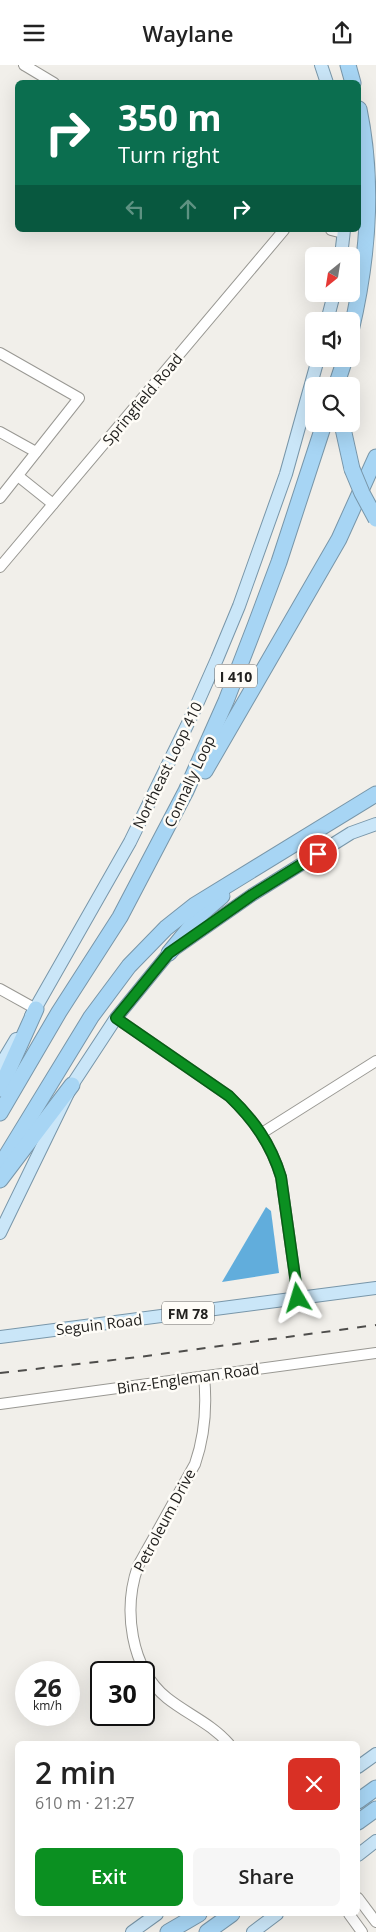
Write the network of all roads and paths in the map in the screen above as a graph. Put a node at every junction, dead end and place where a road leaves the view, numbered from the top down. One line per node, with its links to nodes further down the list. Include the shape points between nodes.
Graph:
1 (24, 65): 4 (street)
2 (321, 65): 5 (main road)
3 (348, 65): 6 (highway)
4 (49, 80)
5 (326, 80)
6 (352, 80)
7 (361, 118): 11 (highway, via 368,213)
8 (282, 232): 21 (street, Springfield Road)
9 (339, 232): 10 (main road)
10 (340, 247)
11 (355, 312)
12 (0, 353): 17 (street, via 79,398)
13 (316, 367): 30 (main road, Northeast Loop 410, via 286,474 239,606 190,719 130,841)
14 (0, 432): 17 (street)
15 (321, 432): 27 (highway, Connally Loop / I 410, via 279,562 226,701 186,791)
16 (344, 432): 22 (highway, bridge, via 352,469)
17 (36, 452): 19 (street)
18 (376, 457): 27 (highway, via 339,539)
19 (18, 476): 20 (street); 21 (street)
20 (0, 498)
21 (53, 504): 23 (street, Springfield Road)
22 (376, 519)
23 (0, 567)
24 (376, 794): 26 (highway)
25 (376, 824): 28 (main road, via 351,833 252,895)
26 (258, 865): 28 (highway, via 201,914); 38 (highway, via 195,905 129,966 91,1017)
27 (120, 917): 36 (highway, Connally Loop / I 410)
28 (169, 953): 31 (main road)
29 (0, 989): 30 (street)
30 (36, 1009): 33 (main road, Northeast Loop 410); 35 (highway)
31 (116, 1018): 34 (main road); 37 (street, via 229,1096)
32 (376, 1061): 37 (street)
33 (0, 1066)
34 (72, 1085): 39 (highway); 40 (main road)
35 (0, 1089)
36 (0, 1113)
37 (262, 1133): 42 (street, via 281,1177)
38 (0, 1166)
39 (0, 1180)
40 (0, 1233)
41 (376, 1288): 42 (main road, Seguin Road / FM 78)
42 (298, 1298): 43 (main road, Seguin Road / FM 78)
43 (0, 1337)
44 (376, 1353): 45 (street, Binz-Engleman Road)
45 (204, 1377): 46 (street, Binz-Engleman Road); 47 (street, Petroleum Drive, via 206,1401 199,1452 138,1566 131,1619 139,1657 157,1688)
46 (0, 1403)
47 (226, 1741)
48 (376, 1754): 49 (main road)
49 (360, 1766)
50 (376, 1788): 51 (highway)
51 (360, 1800)
52 (376, 1809): 53 (highway)
53 (360, 1821)
54 (376, 1841): 55 (main road)
55 (360, 1853)
56 (360, 1901): 64 (street)
57 (143, 1916): 65 (street)
58 (154, 1916): 65 (main road)
59 (196, 1916): 67 (highway)
60 (201, 1916): 68 (highway)
61 (229, 1916): 69 (highway)
62 (274, 1916): 66 (main road)
63 (350, 1916): 70 (street)
64 (376, 1922)
65 (133, 1931)
66 (255, 1931)
67 (168, 1932)
68 (180, 1932)
69 (207, 1932)
70 (362, 1932)

